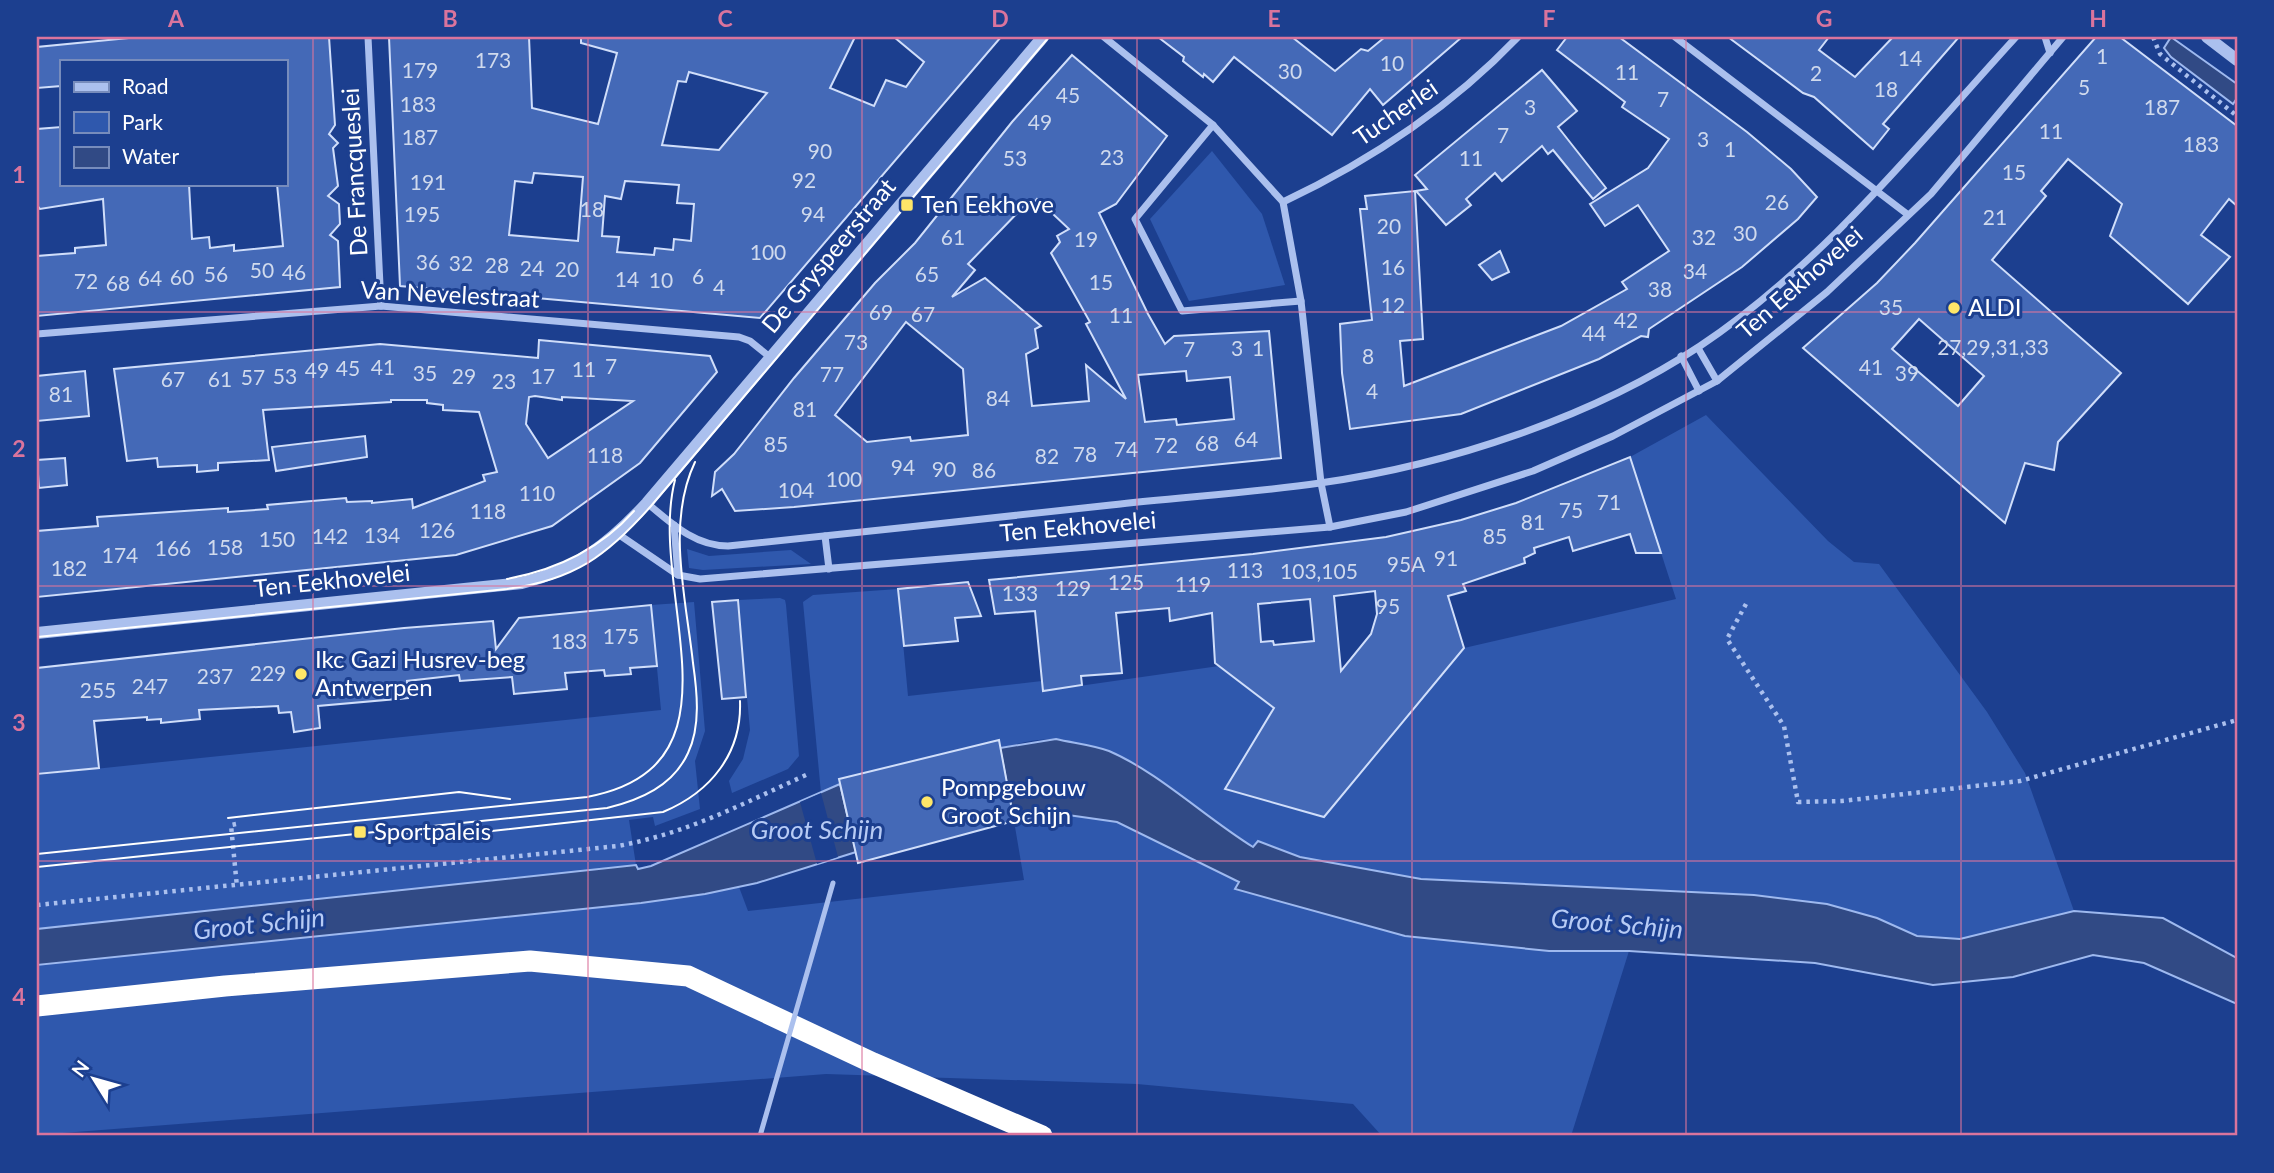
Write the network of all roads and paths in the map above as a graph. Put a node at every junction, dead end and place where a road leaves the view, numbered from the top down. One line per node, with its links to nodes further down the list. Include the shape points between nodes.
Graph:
1 (368, 37): 19 (street, De Francqueslei)
2 (1043, 37): 23 (street, De Gryspeerstraat)
3 (1104, 37): 14 (street)
4 (1518, 37): 16 (street, Tucherlei, via 1413,131)
5 (1675, 37): 15 (street)
6 (2016, 37): 15 (street, Ten Eekhovelei)
7 (2045, 37): 11 (street)
8 (2063, 37): 11 (street, Ten Eekhovelei)
9 (2153, 37): 13 (path, via 2160,54)
10 (2207, 37): 12 (street)
11 (2050, 53): 17 (street, Ten Eekhovelei, via 1931,194)
12 (2237, 60)
13 (2237, 116)
14 (1213, 125): 16 (street); 18 (street, via 1135,219 1182,311)
15 (1876, 190): 17 (street); 21 (street, Ten Eekhovelei, via 1825,245 1766,298)
16 (1283, 202): 18 (street)
17 (1908, 214): 24 (street, Ten Eekhovelei, via 1827,292)
18 (1301, 301): 26 (street)
19 (381, 306): 20 (street, Van Nevelestraat); 23 (street, Van Nevelestraat, via 739,337)
20 (37, 334)
21 (1698, 348): 22 (street, Ten Eekhovelei); 24 (street)
22 (1681, 356): 25 (street); 26 (street, Ten Eekhovelei, via 1595,402 1532,428 1469,450)
23 (771, 358): 27 (street, De Gryspeerstraat)
24 (1717, 381): 25 (street, Ten Eekhovelei)
25 (1699, 391): 29 (street, Ten Eekhovelei, via 1614,436 1533,471 1406,512)
26 (1321, 483): 29 (street); 31 (street, Ten Eekhovelei)
27 (648, 503): 28 (street, Ten Eekhovelei); 30 (street, Ten Eekhovelei)
28 (674, 525): 31 (street, Ten Eekhovelei, via 710,546); 33 (street)
29 (1329, 527): 32 (street, Ten Eekhovelei)
30 (618, 534): 33 (street, Ten Eekhovelei); 35 (street, Ten Eekhovelei, via 572,566 522,583)
31 (825, 536): 32 (street)
32 (829, 569): 33 (street, Ten Eekhovelei, via 699,579)
33 (678, 575)
34 (1746, 604): 36 (path, via 1727,639 1784,726 1798,802 2021,781)
35 (37, 632)
36 (2237, 720)
37 (806, 775): 40 (path, via 664,837 618,846)
38 (236, 824): 40 (path, via 231,825)
39 (833, 883): 43 (lane, bridge)
40 (237, 887): 41 (path)
41 (37, 905)
42 (37, 1006): 44 (highway, via 530,961 688,976)
43 (760, 1136)
44 (1042, 1136)

